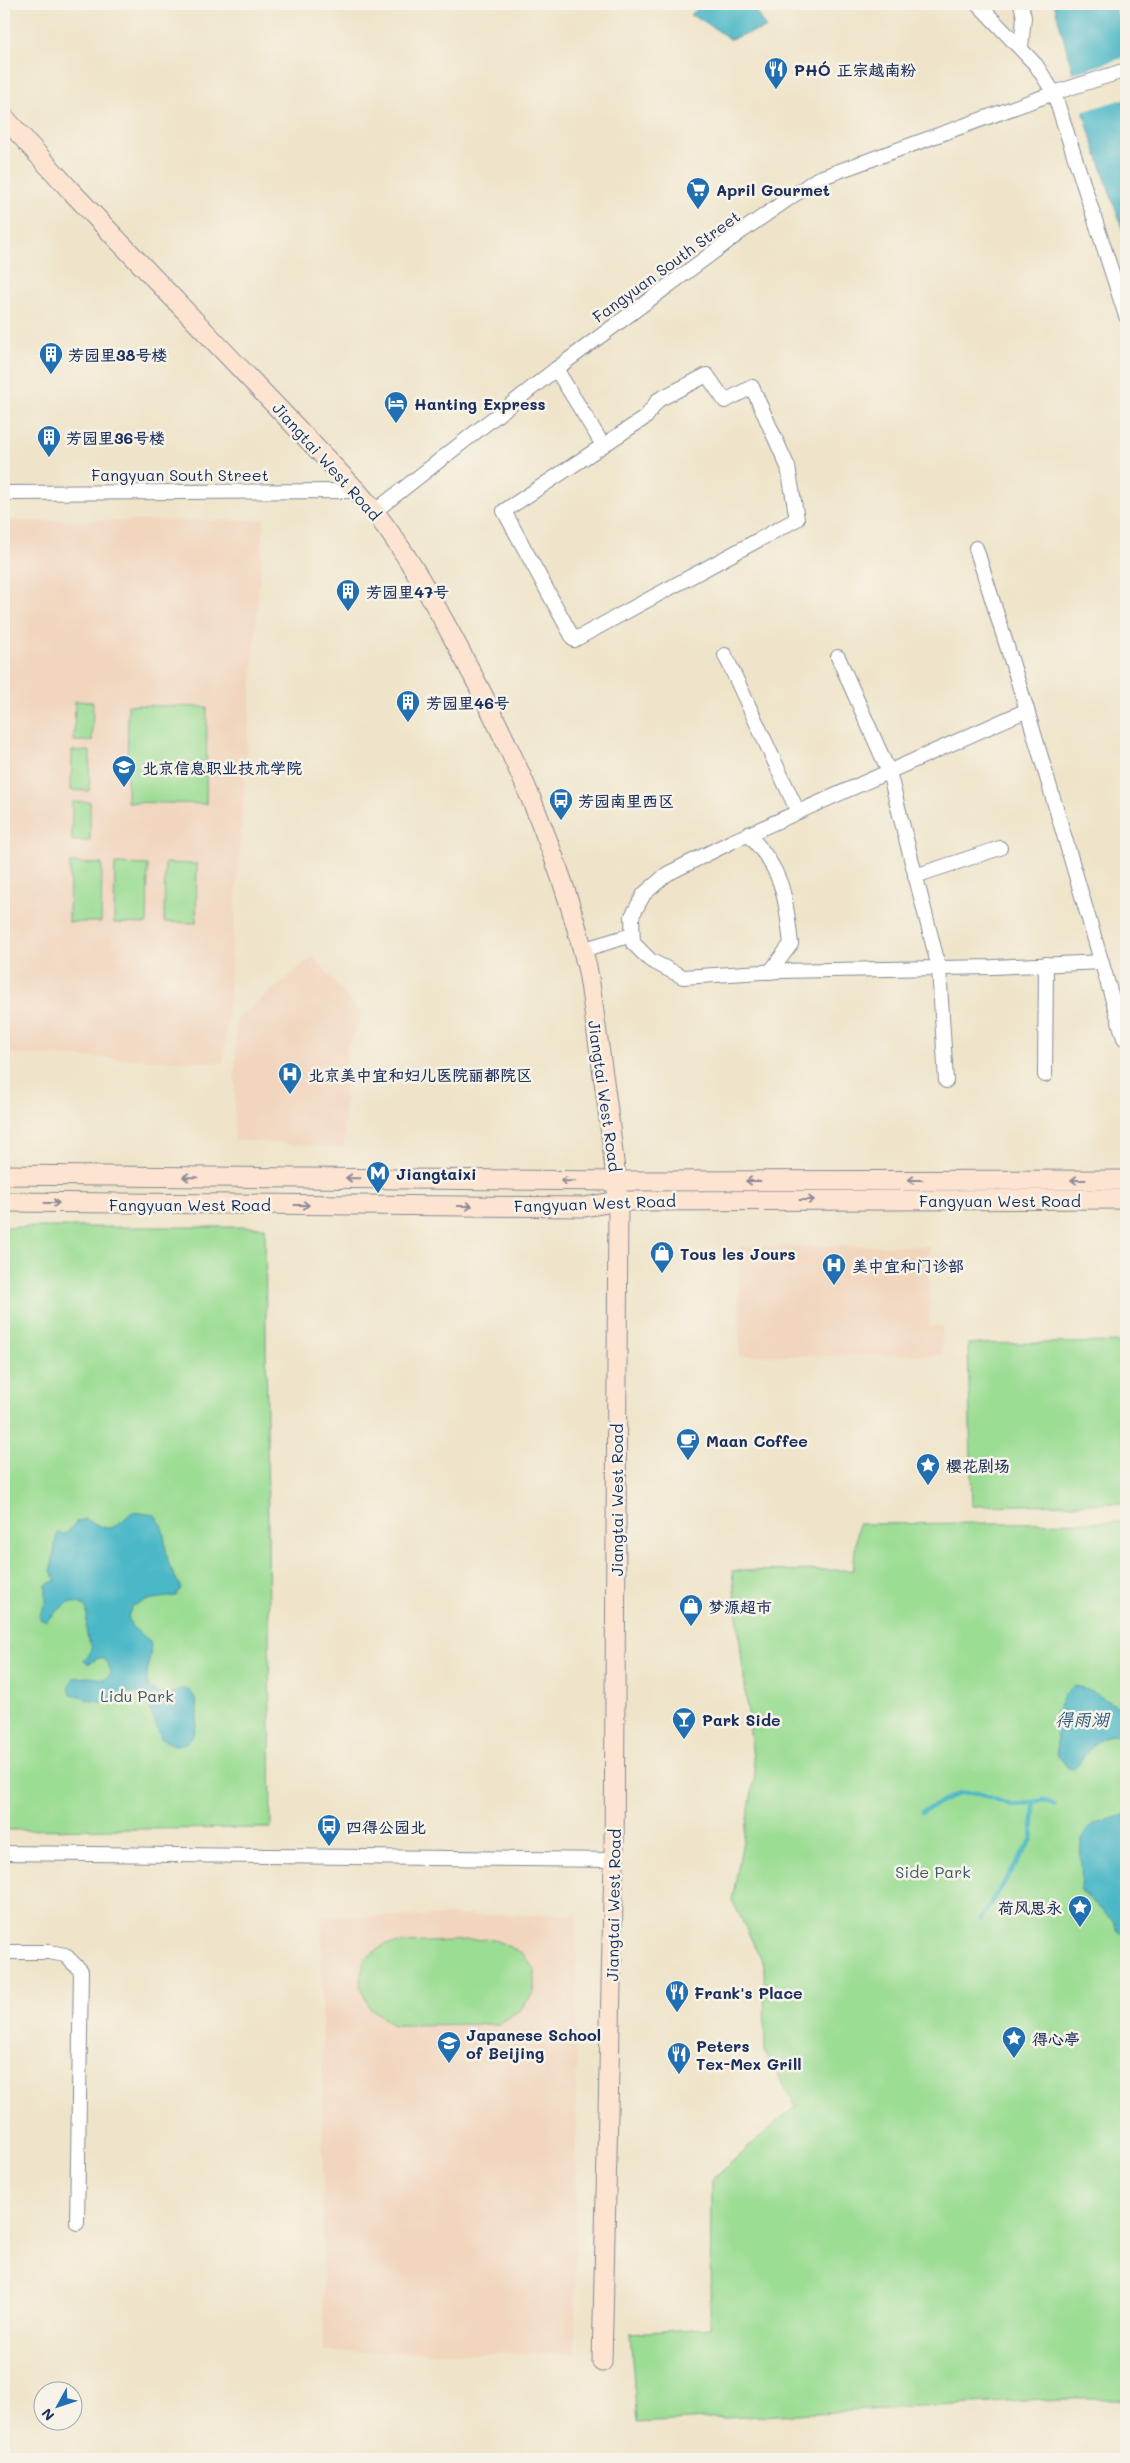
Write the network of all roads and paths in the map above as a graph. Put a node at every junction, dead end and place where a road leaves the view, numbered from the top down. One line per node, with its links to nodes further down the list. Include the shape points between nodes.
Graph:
1 (978, 4): 3 (street)
2 (1021, 4): 3 (street, via 1024,17)
3 (1021, 47): 5 (street)
4 (1126, 70): 5 (street, Fangyuan South Street)
5 (1061, 91): 7 (street); 8 (street, Fangyuan South Street, via 817,179)
6 (4, 117): 10 (street, Jiangtai West Road)
7 (1126, 316)
8 (556, 369): 9 (street); 12 (street, Fangyuan South Street)
9 (603, 445): 9 (street, via 504,511 574,640 797,519 788,467 752,387 725,401 707,375 658,400 646,417)
10 (357, 490): 11 (street, Fangyuan South Street); 12 (street, Jiangtai West Road)
11 (4, 493)
12 (375, 511): 23 (street, Jiangtai West Road, via 427,589 487,702 553,850)
13 (976, 548): 16 (street)
14 (724, 655): 18 (street)
15 (838, 657): 17 (street)
16 (1027, 710): 17 (street); 24 (street)
17 (889, 772): 18 (street); 21 (street)
18 (798, 812): 19 (street)
19 (748, 834): 22 (street, via 659,880 644,894 632,916); 27 (street, via 767,854 785,892 791,944)
20 (1000, 848): 21 (street)
21 (915, 876): 26 (street)
22 (632, 935): 23 (street); 27 (street, via 633,943 650,960 683,977)
23 (582, 950): 33 (street, Jiangtai West Road, via 593,1007)
24 (1102, 962): 25 (street); 28 (street)
25 (1046, 964): 26 (street); 29 (street)
26 (939, 968): 27 (street); 30 (street)
27 (770, 972)
28 (1124, 1038)
29 (1045, 1074)
30 (946, 1081)
31 (4, 1175): 33 (street, Fangyuan West Road, one-way to 31)
32 (1126, 1180): 33 (street, Fangyuan West Road, one-way to 33)
33 (616, 1181): 35 (street, Jiangtai West Road)
34 (1126, 1199): 35 (street, Fangyuan West Road, one-way to 34)
35 (618, 1200): 36 (street, Fangyuan West Road, one-way to 35, via 585,1207); 38 (street, Jiangtai West Road)
36 (4, 1202)
37 (4, 1853): 38 (street)
38 (614, 1860): 41 (street, Jiangtai West Road)
39 (4, 1952): 40 (street, via 65,1955 81,1971)
40 (77, 2222)
41 (602, 2362)

